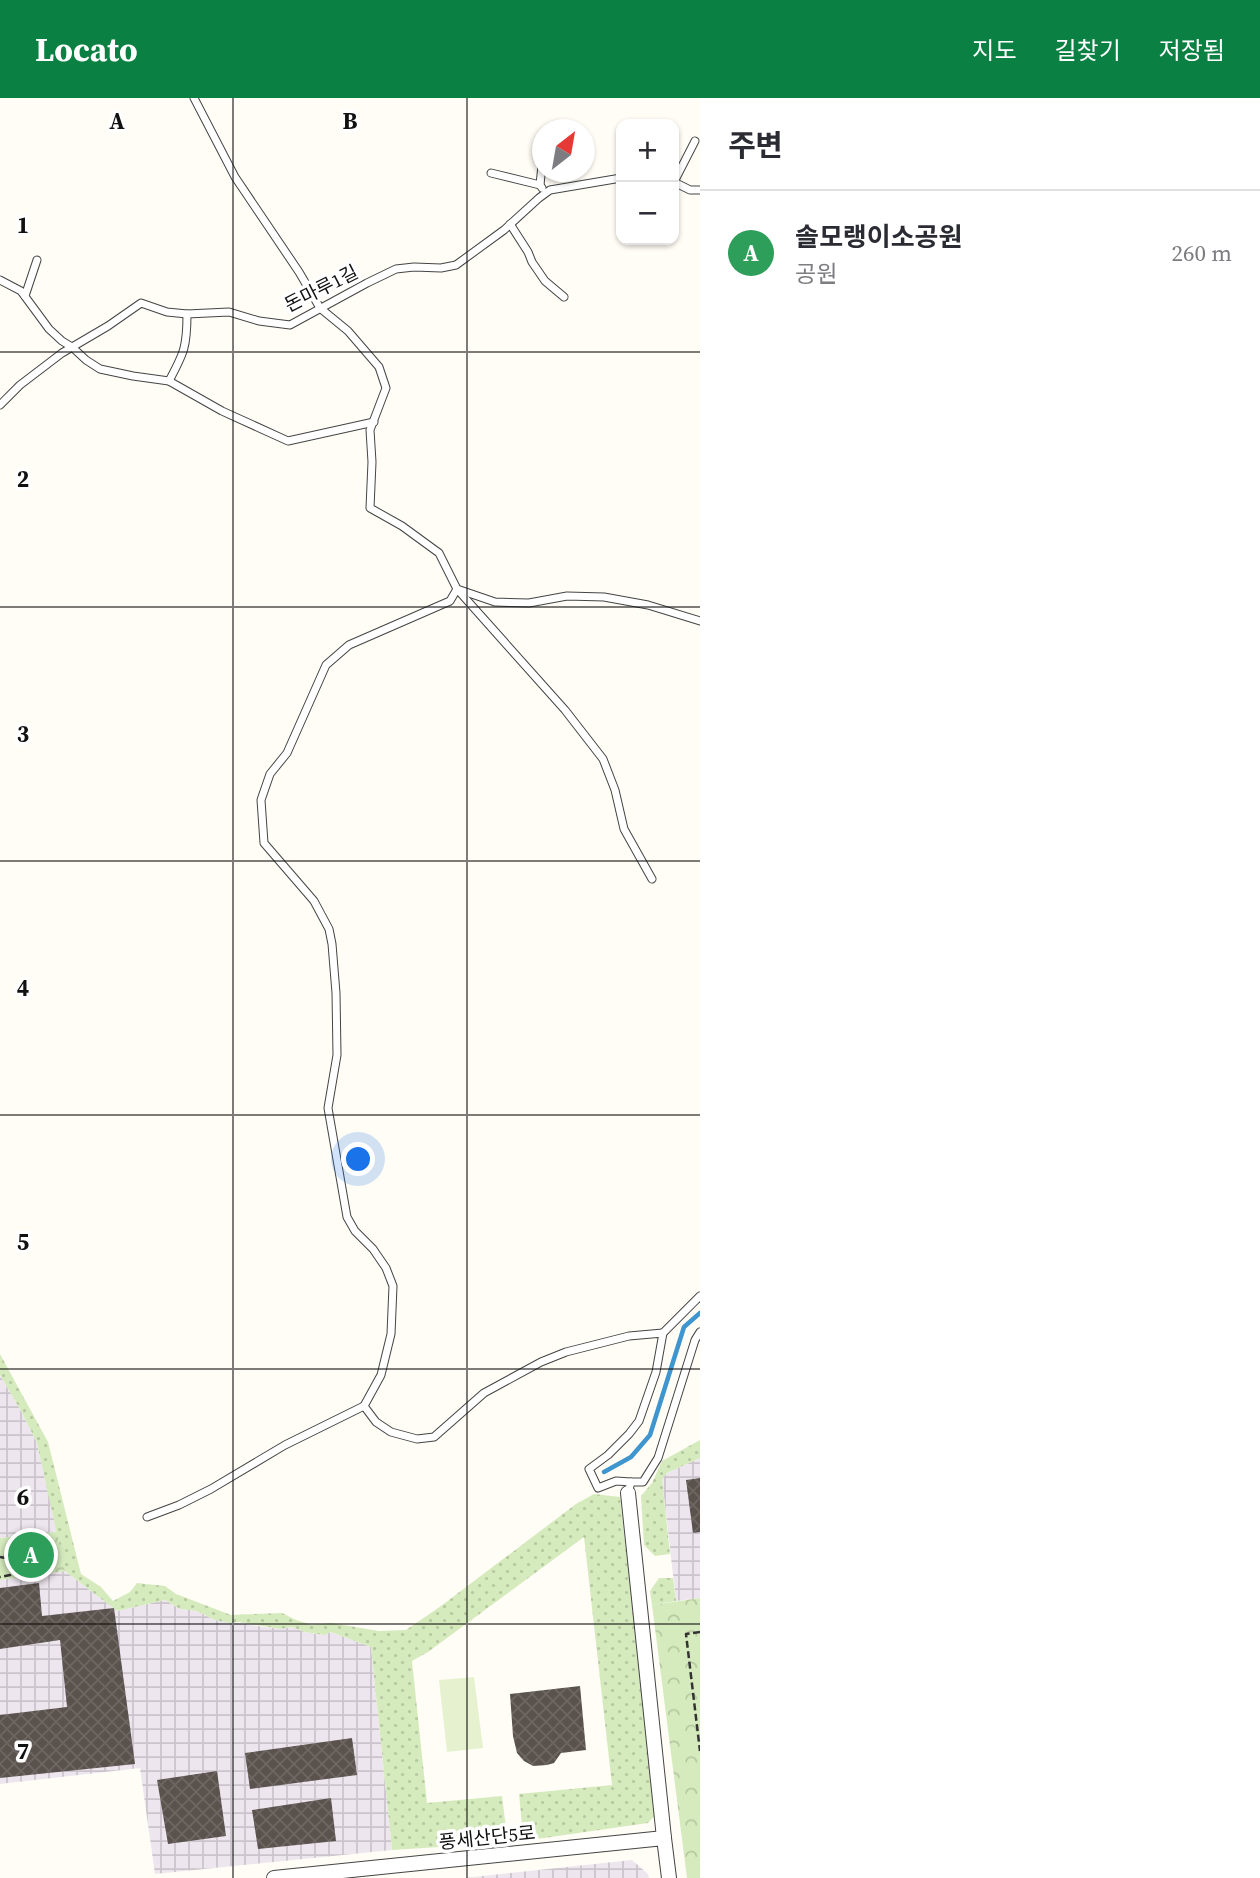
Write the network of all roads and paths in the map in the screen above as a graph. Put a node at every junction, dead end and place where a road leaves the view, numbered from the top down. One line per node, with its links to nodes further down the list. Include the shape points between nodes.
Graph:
1 (194, 98): 16 (lane, via 235,177)
2 (695, 141): 3 (lane)
3 (679, 172)
4 (491, 173): 8 (lane)
5 (616, 179): 10 (lane, 돈마루1길)
6 (540, 182): 8 (lane)
7 (679, 184): 9 (lane)
8 (540, 185): 10 (lane)
9 (700, 190)
10 (545, 194): 11 (lane, 돈마루1길)
11 (510, 224): 15 (lane, via 545,281); 16 (lane, 돈마루1길, via 456,265 397,269)
12 (37, 260): 14 (lane)
13 (0, 279): 14 (lane)
14 (24, 296): 18 (lane, via 49,329)
15 (564, 297)
16 (320, 308): 17 (lane, 돈마루1길, via 290,325 229,312); 21 (lane, via 348,331 379,368 386,388)
17 (187, 314): 18 (lane, 돈마루1길, via 141,303); 19 (lane, via 184,354)
18 (72, 347): 19 (lane, via 100,369); 20 (lane, 돈마루1길)
19 (169, 381): 21 (lane, via 288,441)
20 (0, 405)
21 (374, 422): 22 (lane, via 370,430 370,508 439,553)
22 (457, 589): 23 (lane, via 495,602 604,597); 24 (lane, via 603,759 624,829); 28 (lane, via 450,601 349,645 326,665 261,800 264,843 314,901 329,929 337,1055 328,1108 347,1217 386,1268 393,1286 391,1334 381,1375)
23 (700, 621)
24 (652, 879)
25 (700, 1296): 27 (lane)
26 (700, 1332): 29 (lane, via 658,1458 643,1482)
27 (663, 1333): 28 (lane, via 629,1336 541,1362 484,1393 434,1437 391,1432); 29 (lane, via 639,1421 589,1469 598,1488 616,1481)
28 (364, 1406): 30 (lane, via 211,1489)
29 (630, 1487): 37 (street)
30 (147, 1517)
31 (37, 1550): 33 (path)
32 (0, 1557): 33 (path)
33 (24, 1564): 34 (path)
34 (0, 1577)
35 (700, 1632): 36 (path, via 686,1634)
36 (700, 1751)
37 (664, 1838): 38 (street, 풍세산단5로); 39 (street)
38 (274, 1878)
39 (669, 1878)

